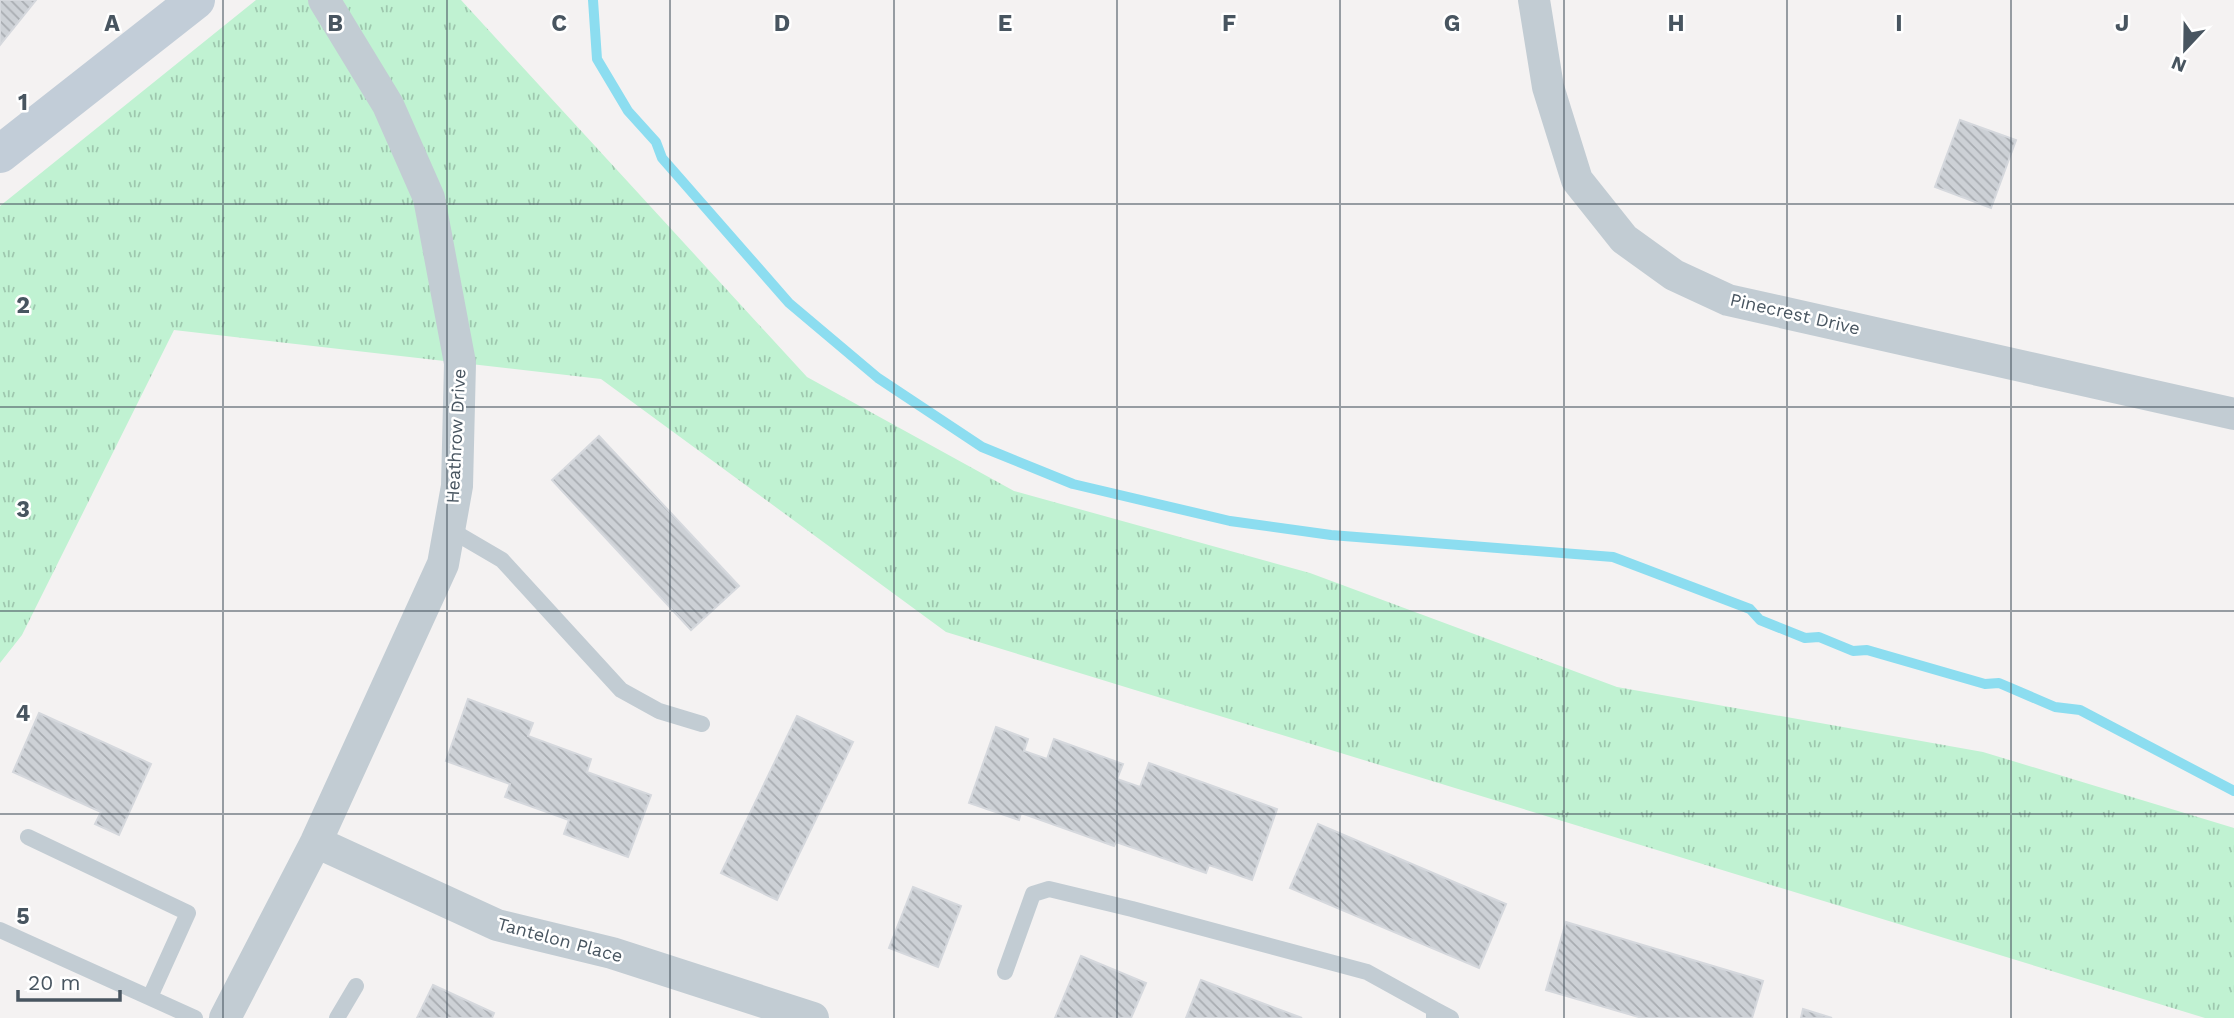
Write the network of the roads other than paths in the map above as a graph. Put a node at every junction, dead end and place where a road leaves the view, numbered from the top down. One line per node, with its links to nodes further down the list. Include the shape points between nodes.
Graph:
1 (195, 0): 4 (main road)
2 (324, 0): 6 (street, Heathrow Drive, via 388,105 429,198 460,363 457,486)
3 (1534, 0): 5 (street, Pinecrest Drive, via 1548,87 1577,180 1624,239 1674,275 1728,300)
4 (0, 154)
5 (2234, 414)
6 (449, 529): 7 (lane, via 502,560 621,690 659,711); 9 (street, Heathrow Drive, via 443,564)
7 (702, 724)
8 (28, 837): 13 (lane, via 188,913)
9 (316, 842): 14 (street, Tantelon Place, via 497,925 612,953); 17 (street, Heathrow Drive)
10 (0, 930): 13 (lane)
11 (1005, 972): 15 (lane, via 1032,894 1049,889 1367,972)
12 (356, 986): 18 (lane)
13 (150, 997): 16 (lane)
14 (762, 1010): 19 (street, Tantelon Place)
15 (1434, 1013): 20 (lane)
16 (195, 1018)
17 (225, 1018)
18 (337, 1018)
19 (813, 1018)
20 (1451, 1018)

